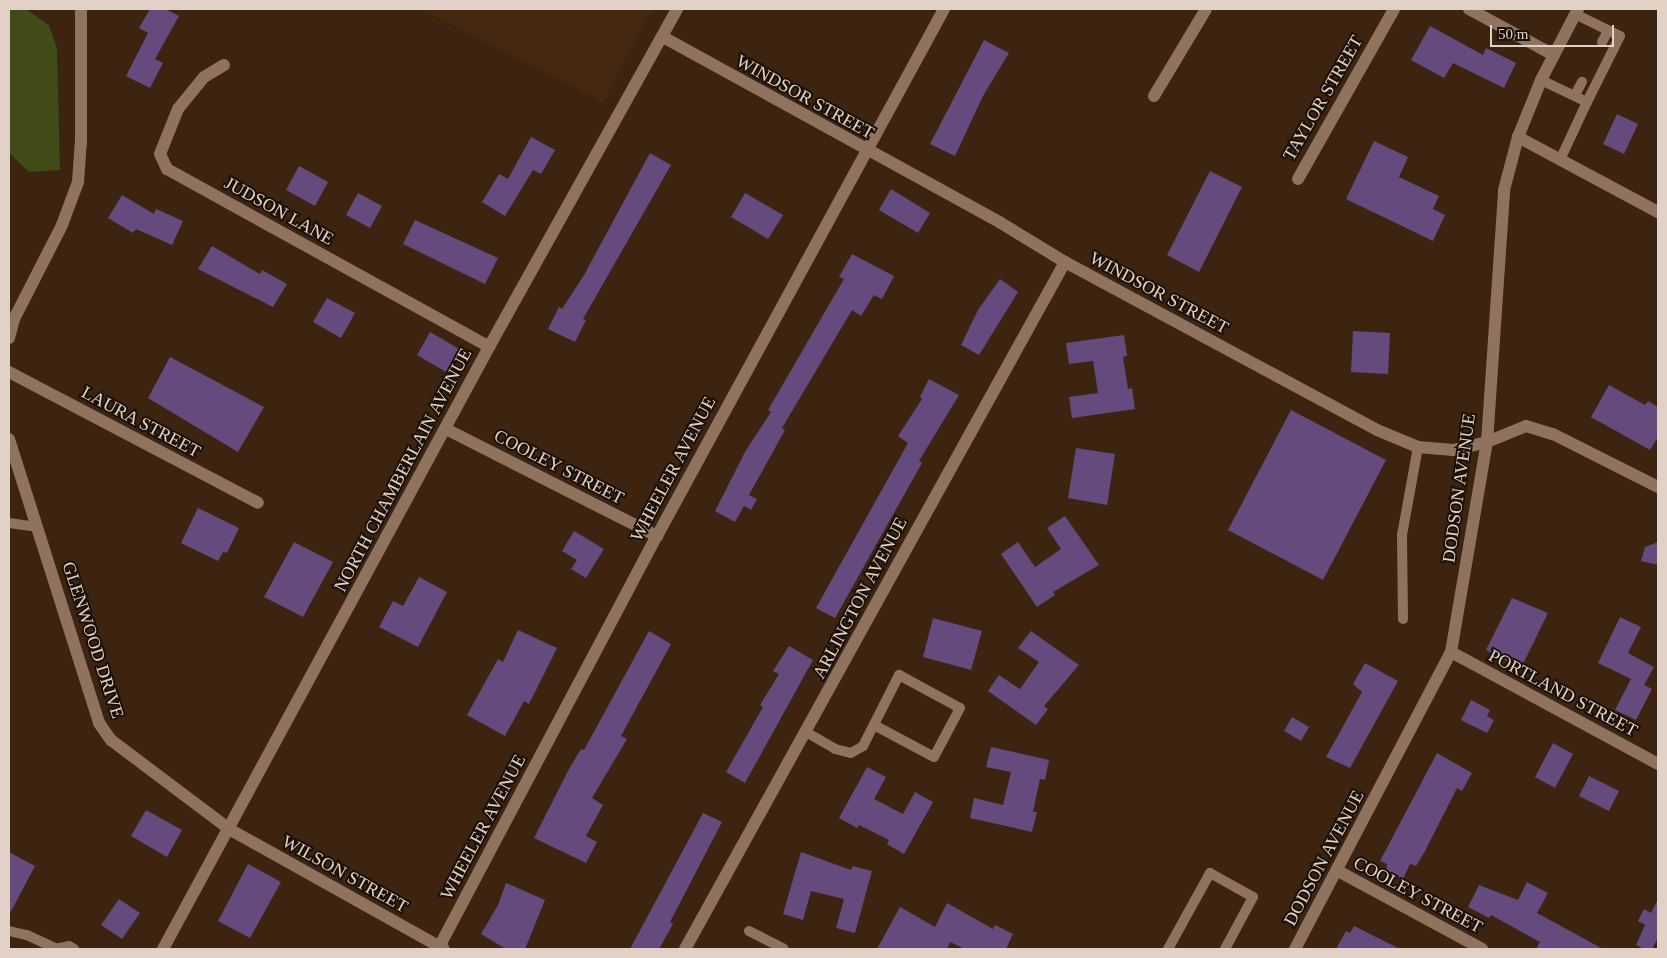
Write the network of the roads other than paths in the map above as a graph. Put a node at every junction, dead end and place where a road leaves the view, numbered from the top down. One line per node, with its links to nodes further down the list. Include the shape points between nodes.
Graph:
1 (81, 9): 24 (street, via 82,143 78,182 62,225 14,319)
2 (677, 9): 9 (street, NORTH CHAMBERLAIN AVENUE)
3 (944, 9): 19 (street, WHEELER AVENUE)
4 (1206, 9): 16 (street)
5 (1394, 9): 21 (street, TAYLOR STREET)
6 (1469, 9): 11 (street)
7 (1576, 12): 8 (lane); 11 (street, DODSON AVENUE)
8 (1608, 31): 10 (lane); 17 (lane, via 1620,36)
9 (663, 37): 19 (street, WINDSOR STREET); 25 (street, NORTH CHAMBERLAIN AVENUE)
10 (1602, 42)
11 (1552, 54): 13 (street, DODSON AVENUE)
12 (224, 65): 25 (street, JUDSON LANE, via 204,77 178,110 160,154 167,169)
13 (1541, 80): 15 (lane); 18 (street, DODSON AVENUE)
14 (1582, 82): 15 (lane)
15 (1575, 95): 17 (lane)
16 (1154, 96)
17 (1587, 102): 20 (lane)
18 (1518, 138): 20 (street); 29 (street, DODSON AVENUE, via 1504,190)
19 (866, 150): 23 (street, WINDSOR STREET, via 1001,222); 35 (street, WHEELER AVENUE)
20 (1560, 160): 22 (street)
21 (1298, 179)
22 (1658, 212)
23 (1065, 262): 30 (street, WINDSOR STREET, via 1377,430); 39 (street, ARLINGTON AVENUE)
24 (9, 338)
25 (489, 347): 27 (street, NORTH CHAMBERLAIN AVENUE)
26 (9, 372): 32 (street, LAURA STREET)
27 (446, 429): 35 (street, COOLEY STREET); 41 (street, NORTH CHAMBERLAIN AVENUE)
28 (9, 438): 34 (street, GLENWOOD DRIVE)
29 (1487, 442): 30 (street, WINDSOR STREET, via 1453,450); 31 (street, WINDSOR STREET, via 1526,426 1553,434); 37 (street, DODSON AVENUE)
30 (1418, 446): 36 (lane, via 1402,535)
31 (1658, 487)
32 (258, 503)
33 (9, 523): 34 (lane)
34 (37, 527): 41 (street, GLENWOOD DRIVE, via 99,724 111,740)
35 (657, 536): 47 (street, WHEELER AVENUE)
36 (1403, 620)
37 (1451, 652): 40 (street, PORTLAND STREET); 42 (street, DODSON AVENUE)
38 (874, 725): 38 (lane, via 899,675 960,708 934,756); 39 (lane, via 863,746 851,753 835,749)
39 (806, 732): 50 (street, ARLINGTON AVENUE)
40 (1658, 764)
41 (229, 829): 47 (street, WILSON STREET); 49 (street, NORTH CHAMBERLAIN AVENUE)
42 (1338, 871): 54 (street, DODSON AVENUE); 55 (street, COOLEY STREET)
43 (749, 930): 51 (lane)
44 (9, 931): 45 (lane)
45 (38, 945): 46 (lane)
46 (55, 948): 48 (lane)
47 (441, 948)
48 (74, 949)
49 (163, 949)
50 (685, 949)
51 (784, 949)
52 (1168, 949): 53 (lane, via 1210,873 1253,897)
53 (1225, 949)
54 (1296, 949)
55 (1482, 949)

